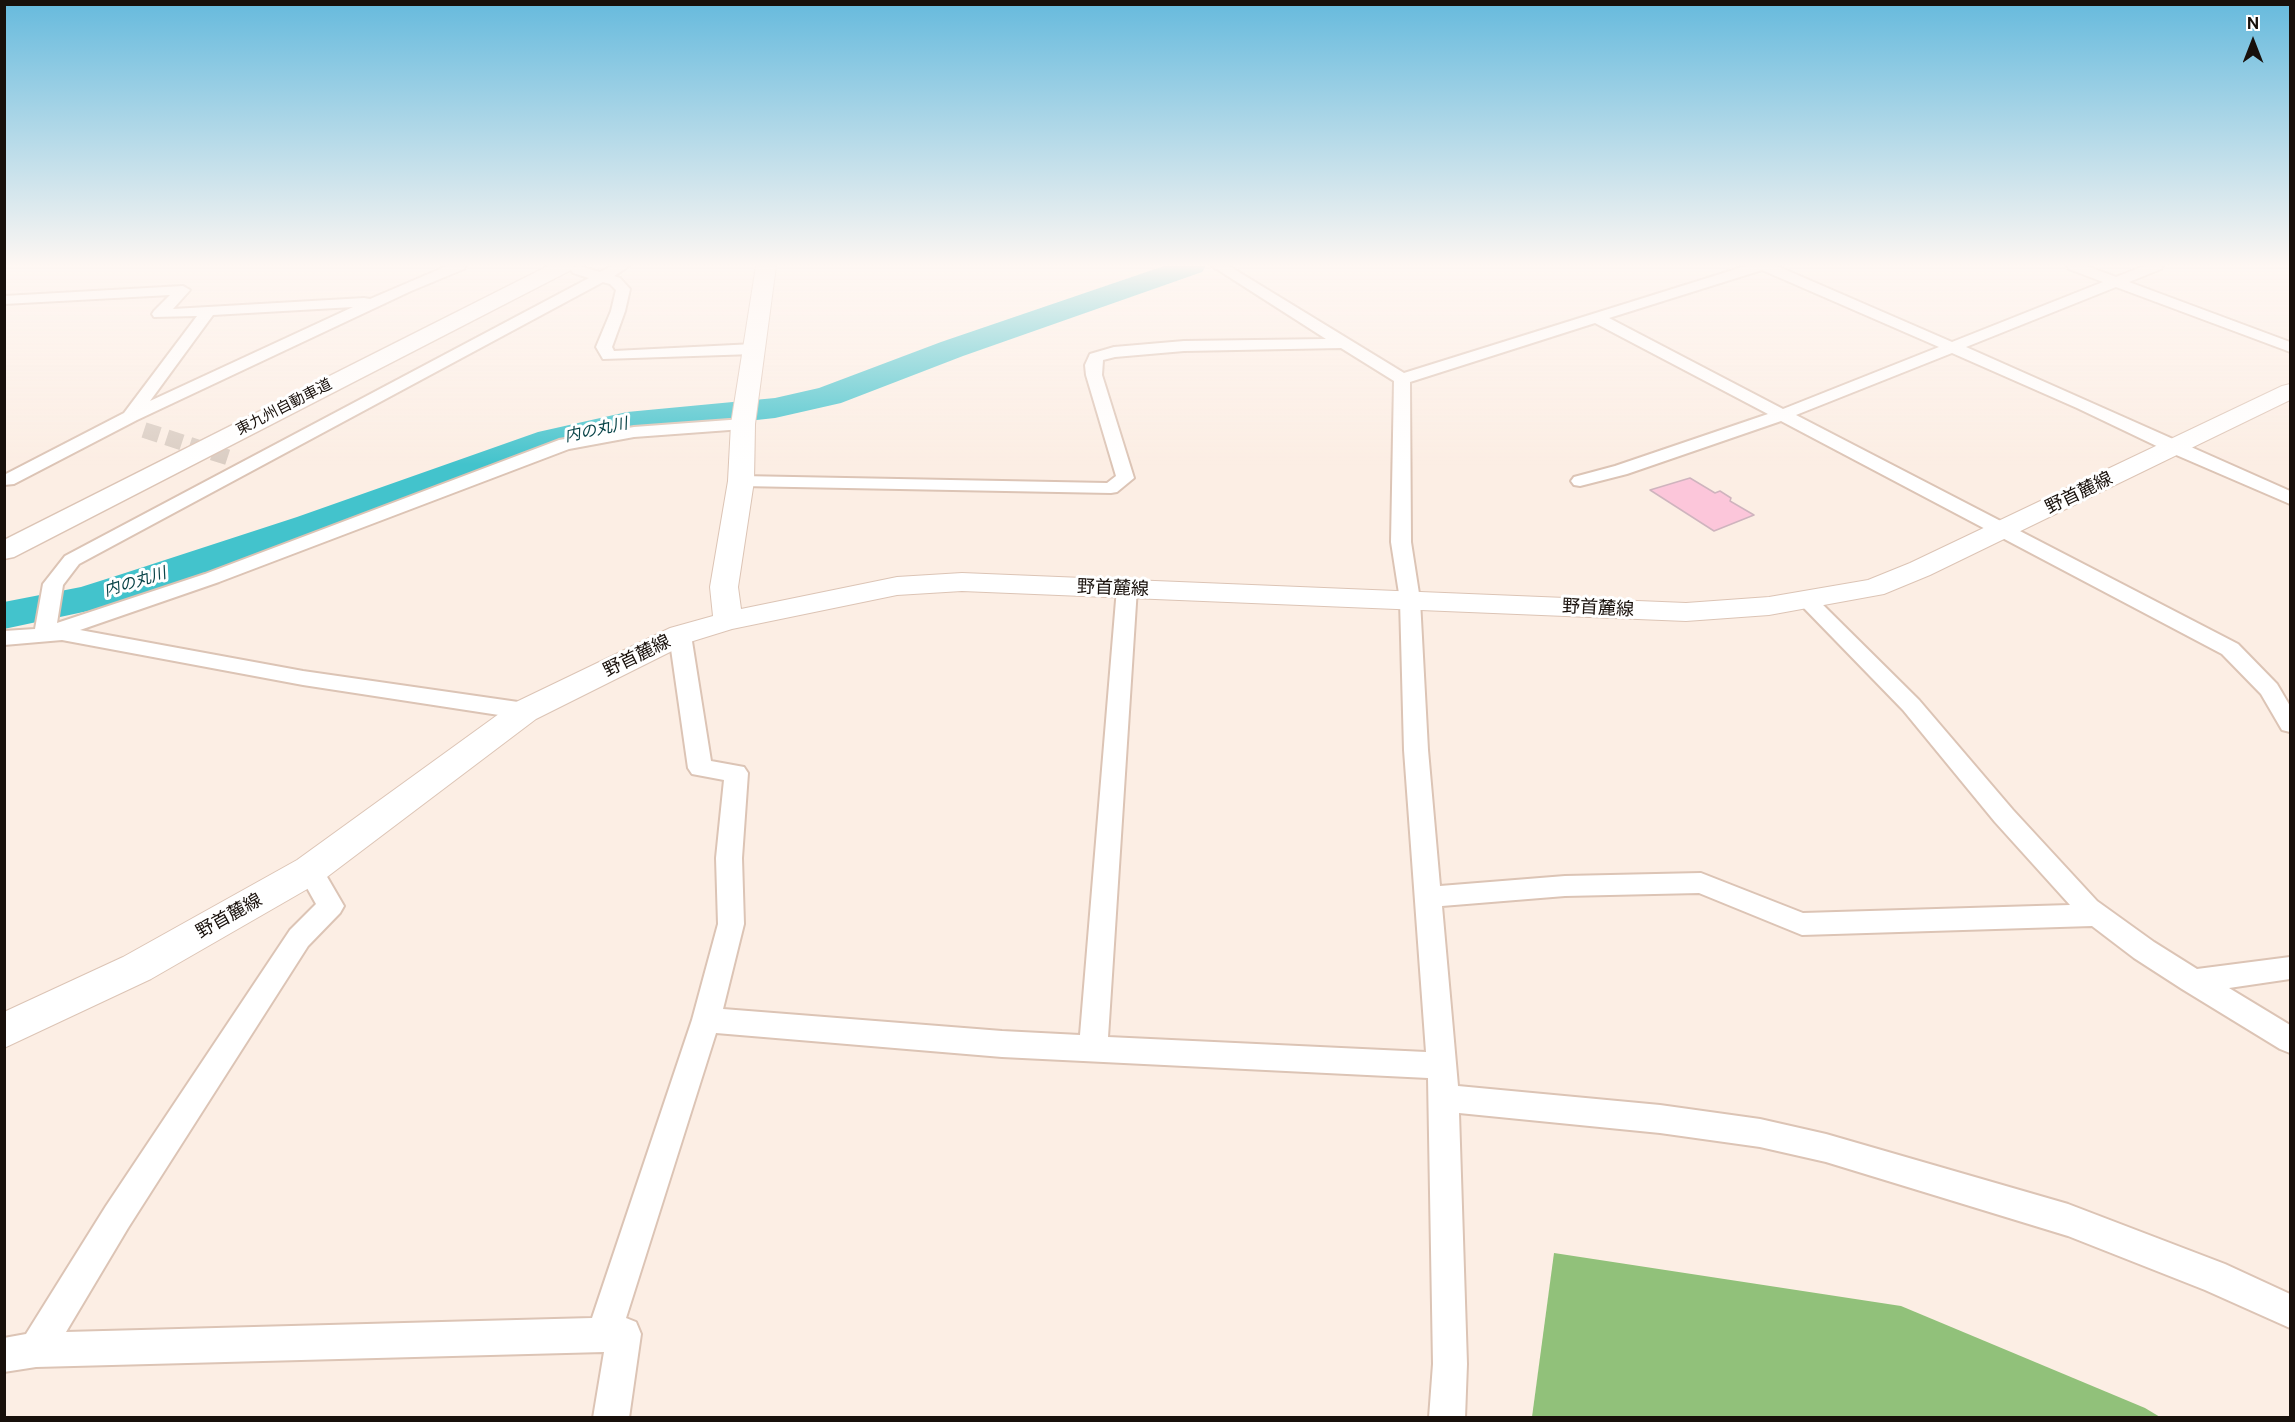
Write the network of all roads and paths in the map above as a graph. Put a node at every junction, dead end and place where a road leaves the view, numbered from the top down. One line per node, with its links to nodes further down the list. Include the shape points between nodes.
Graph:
1 (193, 332): 21 (street)
2 (311, 332): 21 (street)
3 (417, 332): 30 (highway, 東九州自動車道)
4 (440, 332): 30 (highway, 東九州自動車道)
5 (493, 332): 35 (street, via 241,462 72,560 53,584)
6 (610, 332): 17 (street, via 604,347 609,356)
7 (756, 332): 17 (main road)
8 (1329, 332): 14 (street)
9 (1551, 332): 18 (street)
10 (1624, 332): 20 (street)
11 (1916, 332): 16 (street)
12 (1991, 332): 16 (street)
13 (2253, 332): 15 (street)
14 (1347, 343): 18 (street); 26 (street, via 1184,346 1096,357 1094,375 1125,478 1111,488)
15 (2290, 346)
16 (1952, 348): 20 (street); 24 (street)
17 (754, 349): 22 (main road)
18 (1402, 379): 32 (street, via 1401,542)
19 (2290, 391): 24 (main road, 野首麓線)
20 (1782, 415): 27 (street); 29 (street)
21 (131, 416): 23 (street); 25 (street)
22 (743, 424): 26 (main road); 35 (street, via 634,432 565,444 213,578)
23 (144, 430)
24 (2173, 447): 28 (street); 29 (main road, 野首麓線)
25 (8, 480)
26 (741, 481): 34 (main road, via 724,587)
27 (1580, 481)
28 (2290, 498)
29 (2003, 530): 33 (main road, 野首麓線, via 1874,588); 39 (street, via 2229,649 2269,689)
30 (8, 545)
31 (1127, 588): 32 (main road, 野首麓線); 34 (main road, 野首麓線, via 962,582 897,586); 48 (street)
32 (1410, 600): 33 (main road, 野首麓線, via 1686,612); 41 (street, via 1416,750)
33 (1807, 600): 42 (street, via 1911,705 2004,816)
34 (728, 621): 36 (main road, 野首麓線)
35 (45, 634): 37 (street); 38 (street, via 62,633 303,678)
36 (680, 635): 38 (main road, 野首麓線); 45 (street, via 700,768 736,773 729,858 731,924)
37 (4, 638)
38 (525, 711): 40 (main road, 野首麓線)
39 (2290, 723)
40 (310, 870): 46 (main road, 野首麓線, via 137,968); 53 (street, via 331,906 300,938 117,1217)
41 (1429, 897): 42 (street, via 1565,886 1701,884 1802,924); 49 (street)
42 (2096, 915): 44 (street)
43 (2290, 968): 44 (street)
44 (2192, 981): 47 (street)
45 (706, 1020): 48 (street); 52 (street)
46 (4, 1031)
47 (2290, 1040)
48 (1093, 1049): 49 (street)
49 (1442, 1066): 50 (street)
50 (1444, 1098): 51 (street, via 1660,1119 1760,1133 1826,1148 2068,1220 2213,1276); 55 (street, via 1450,1364)
51 (2290, 1311)
52 (604, 1334): 53 (street); 54 (street, via 624,1334)
53 (20, 1353)
54 (611, 1418)
55 (1446, 1418)

